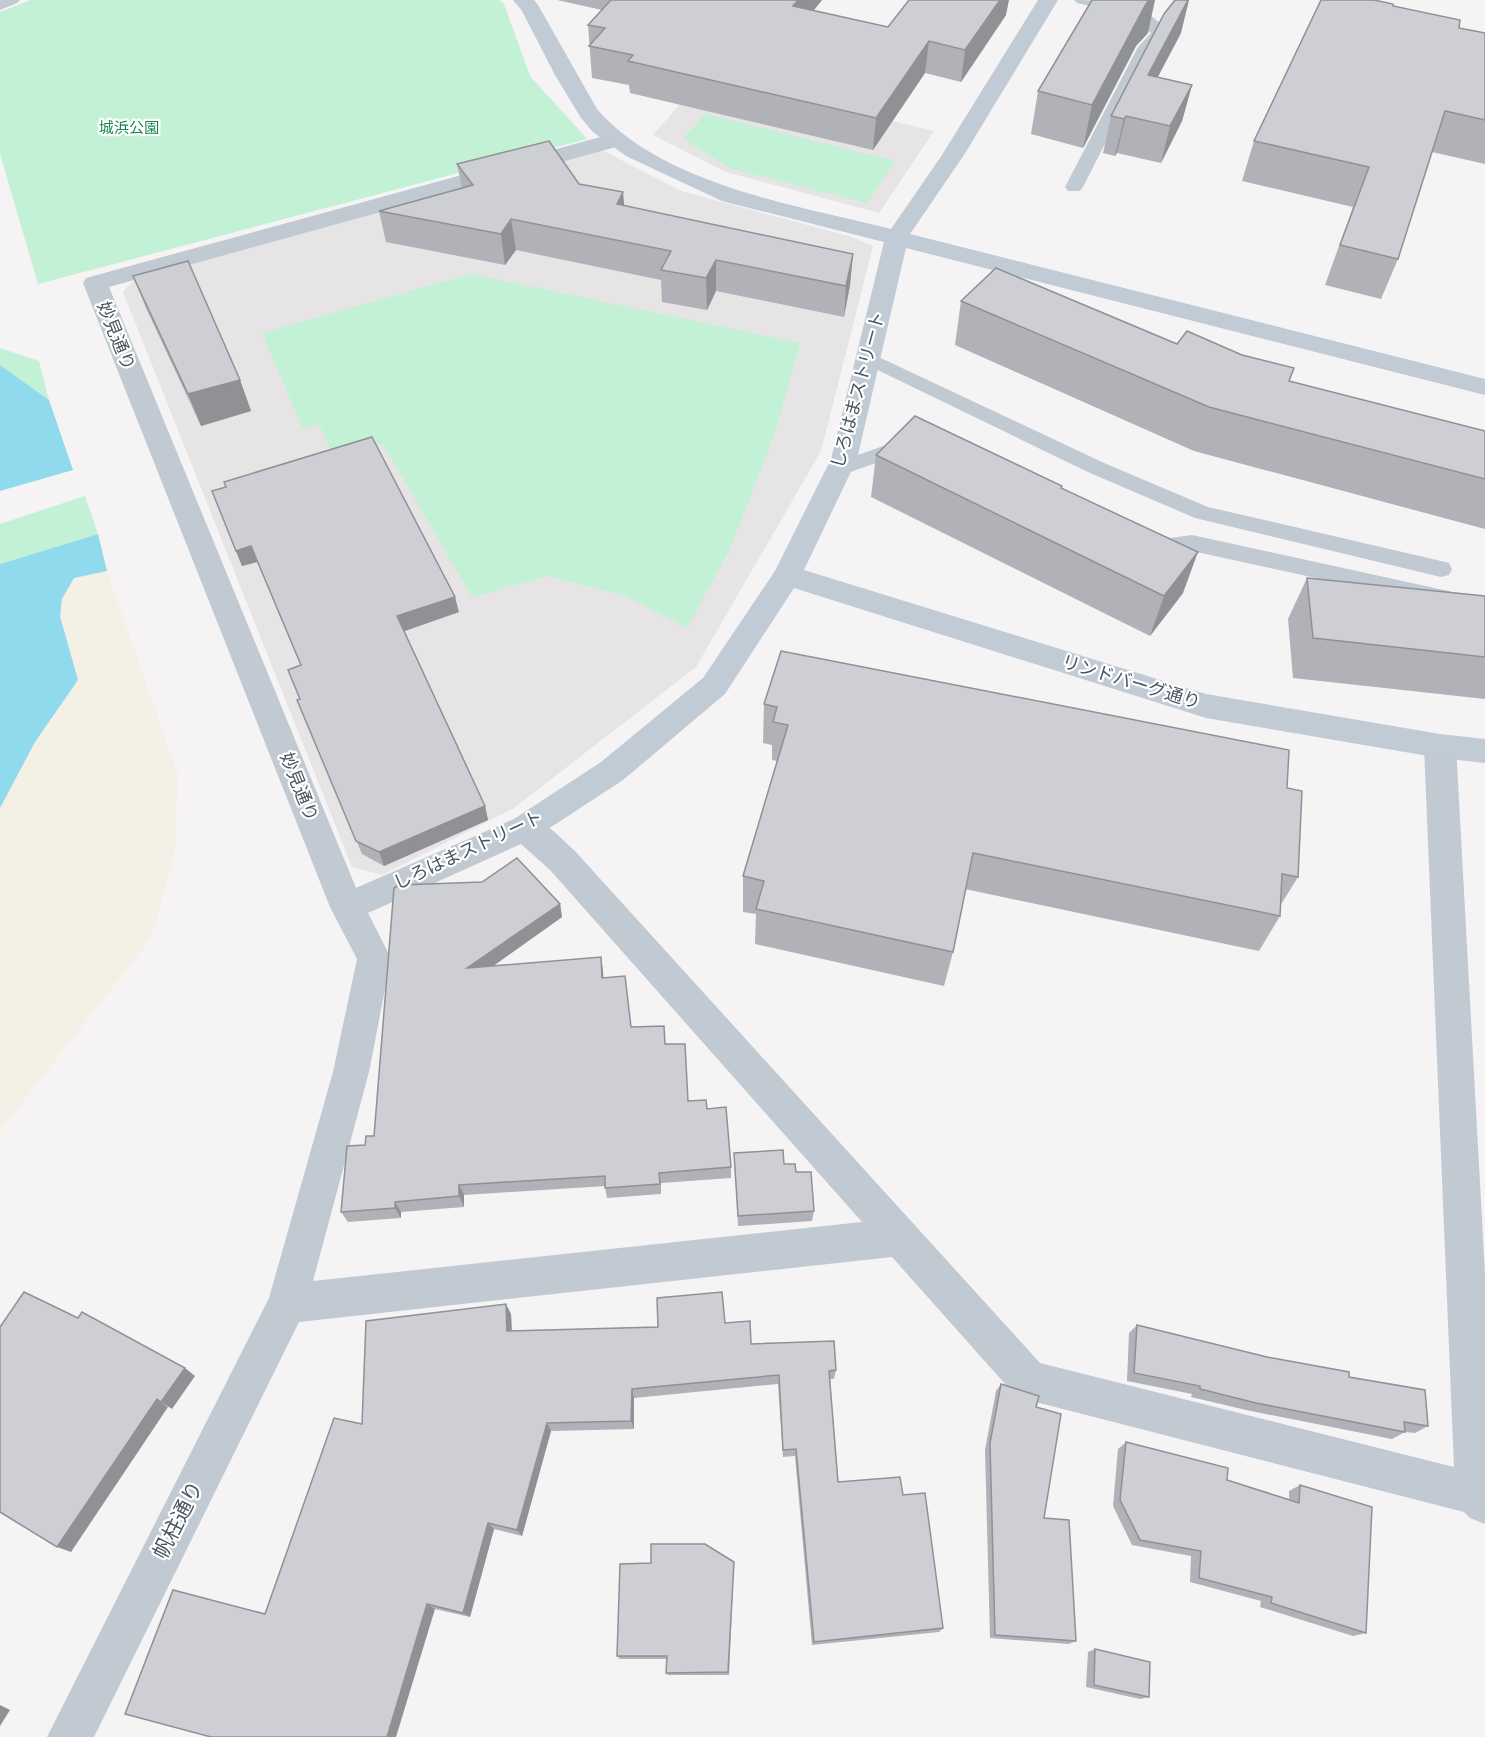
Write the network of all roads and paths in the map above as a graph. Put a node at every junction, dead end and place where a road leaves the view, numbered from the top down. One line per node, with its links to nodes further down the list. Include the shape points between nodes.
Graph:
1 (12, 0): 5 (lane)
2 (523, 0): 6 (street, via 589,115)
3 (1048, 0): 8 (street, しろはまストリート, via 953,155)
4 (1082, 0): 7 (lane, via 1133,11 1160,32 1146,47)
5 (0, 5)
6 (615, 140): 8 (street, via 730,196); 20 (street, 妙見通り, via 95,283)
7 (1074, 187)
8 (897, 237): 9 (street, しろはまストリート); 10 (street)
9 (868, 358): 12 (street, しろはまストリート); 14 (lane, via 1087,463 1203,513)
10 (1485, 387)
11 (926, 441): 12 (lane, via 915,441)
12 (839, 469): 15 (street, しろはまストリート)
13 (1126, 527): 16 (lane, via 1168,546 1192,543)
14 (1441, 569)
15 (787, 575): 17 (street, リンドバーグ通り, via 1206,705); 19 (street, しろはまストリート, via 714,686 612,771)
16 (1485, 607)
17 (1440, 746): 18 (street, リンドバーグ通り); 23 (street)
18 (1485, 751)
19 (525, 828): 20 (street, しろはまストリート); 21 (street, via 561,860)
20 (347, 907): 22 (street, 妙見通り, via 374,958 351,1072)
21 (898, 1237): 22 (street); 23 (street, via 1028,1380)
22 (287, 1304): 24 (street, 帆柱通り)
23 (1480, 1499)
24 (70, 1737)

